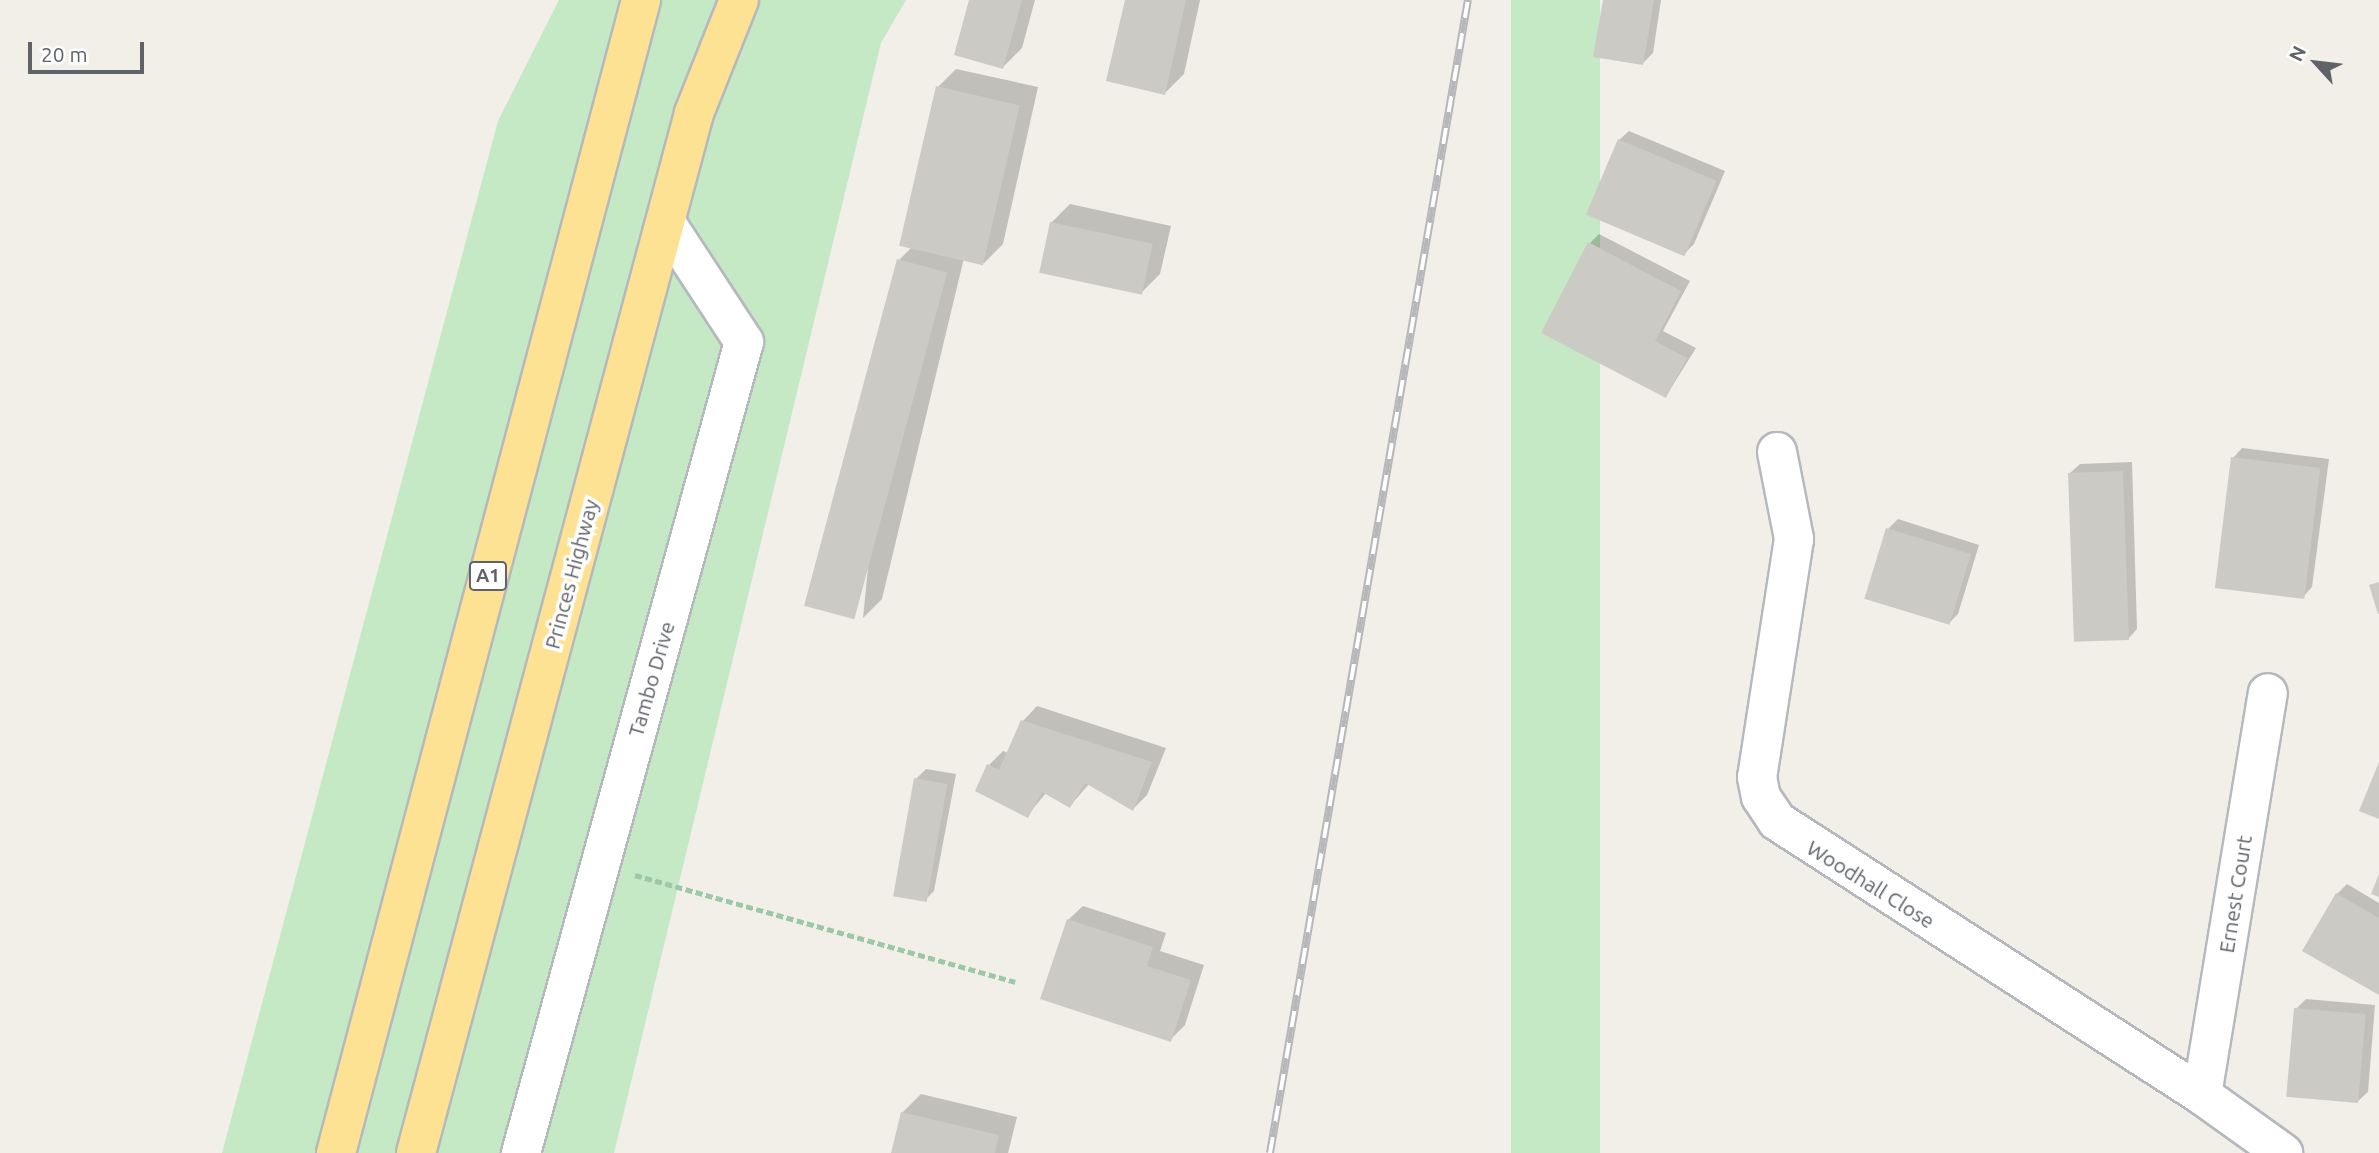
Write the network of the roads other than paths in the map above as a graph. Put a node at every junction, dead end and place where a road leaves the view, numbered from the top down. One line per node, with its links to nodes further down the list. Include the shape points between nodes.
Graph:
1 (641, 0): 7 (highway, A1)
2 (739, 0): 3 (highway, Princes Highway, via 694,113)
3 (666, 223): 8 (highway, Princes Highway); 9 (street, Tambo Drive, via 744,342)
4 (1777, 452): 6 (street, Woodhall Close, via 1794,539 1757,777 1761,797 1777,821 1800,839)
5 (2268, 693): 6 (street, Ernest Court)
6 (2202, 1095): 10 (street, Woodhall Close)
7 (336, 1153)
8 (416, 1153)
9 (521, 1153)
10 (2283, 1153)

